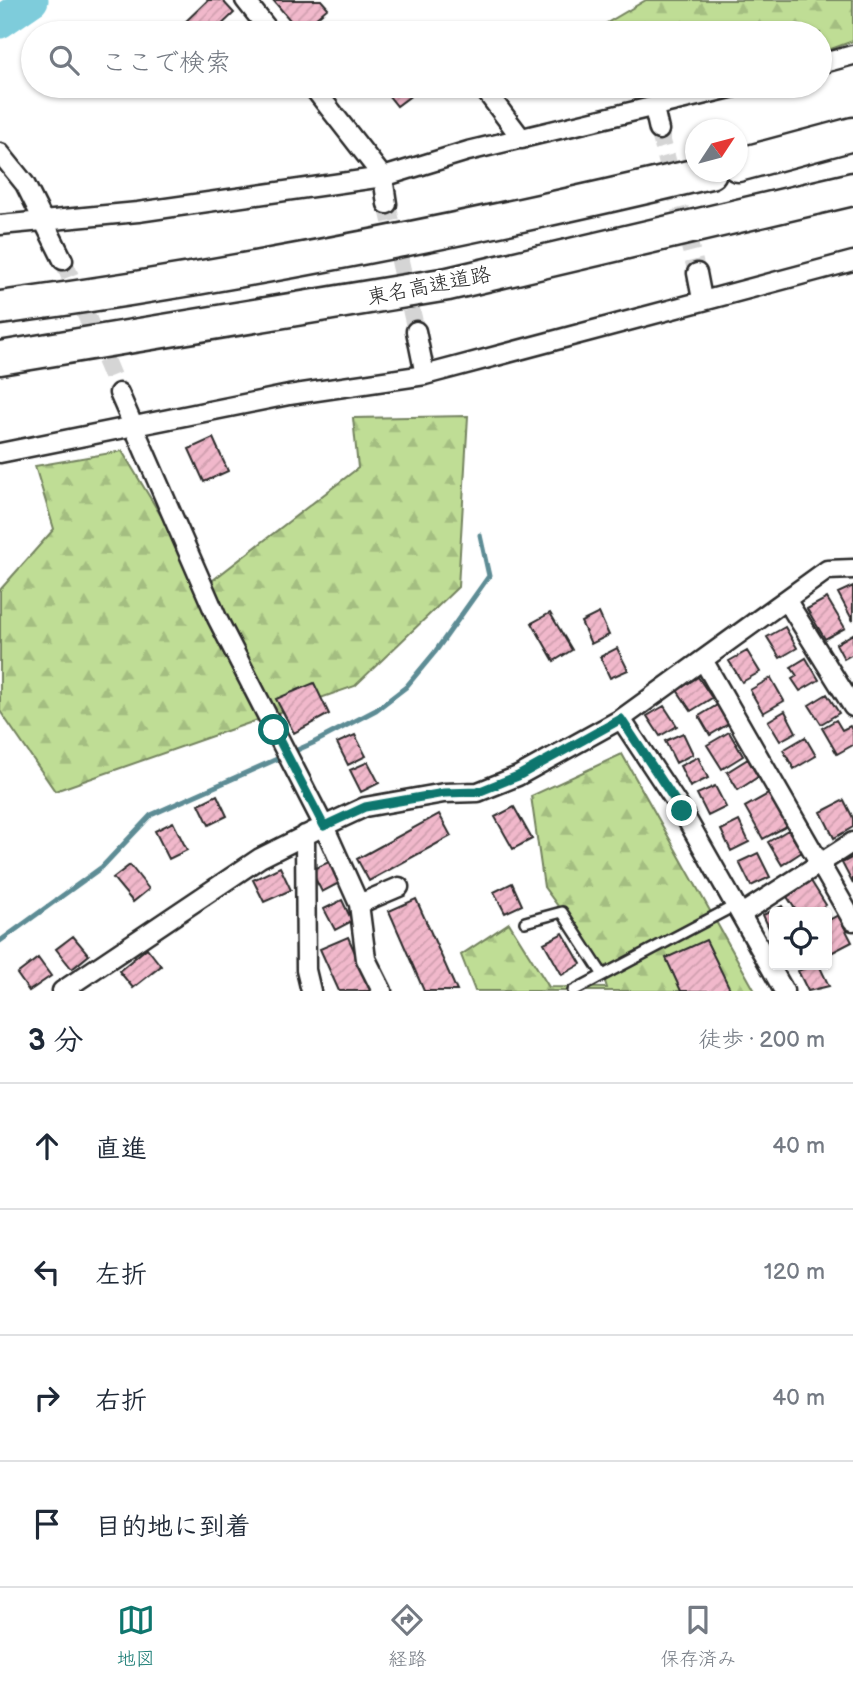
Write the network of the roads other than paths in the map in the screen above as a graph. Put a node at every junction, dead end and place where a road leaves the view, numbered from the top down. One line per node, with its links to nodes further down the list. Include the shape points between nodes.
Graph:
1 (245, 0): 2 (street)
2 (262, 21)
3 (853, 55): 4 (street)
4 (832, 61)
5 (321, 98): 14 (street)
6 (490, 98): 11 (street)
7 (693, 98): 8 (street)
8 (654, 108): 9 (street); 11 (street)
9 (659, 130)
10 (853, 134): 13 (highway)
11 (522, 139): 14 (street)
12 (0, 153): 18 (street, via 25,184)
13 (748, 162)
14 (383, 177): 17 (street); 18 (street)
15 (685, 178): 20 (highway)
16 (853, 189): 24 (highway, 東名高速道路)
17 (387, 204)
18 (42, 221): 19 (street); 21 (street)
19 (0, 225)
20 (434, 233): 25 (highway); 27 (highway)
21 (63, 260)
22 (853, 261): 26 (street)
23 (697, 273): 26 (street)
24 (447, 284): 29 (highway, 東名高速道路); 31 (highway, via 149,354)
25 (0, 291)
26 (702, 299): 30 (street)
27 (0, 309)
28 (416, 331): 30 (street)
29 (0, 358)
30 (425, 375): 33 (street, via 289,395)
31 (0, 378)
32 (119, 393): 33 (street)
33 (135, 428): 34 (street); 40 (street, via 217,618)
34 (0, 453)
35 (853, 569): 36 (street, via 827,570)
36 (787, 601): 37 (street); 38 (street)
37 (703, 660): 39 (street); 43 (street)
38 (853, 707)
39 (621, 719): 40 (street, via 518,776 478,792 365,807); 46 (street)
40 (324, 826): 41 (street); 45 (street)
41 (304, 835): 50 (street, via 260,858); 51 (street, via 306,970)
42 (853, 842): 43 (street)
43 (819, 863): 46 (street); 47 (street)
44 (398, 887): 45 (street)
45 (359, 904): 52 (street, via 366,959)
46 (740, 909): 49 (lane); 54 (street)
47 (853, 921)
48 (525, 922): 49 (lane, via 562,912)
49 (603, 975): 53 (lane)
50 (62, 991)
51 (311, 991)
52 (382, 991)
53 (573, 991)
54 (784, 991)

